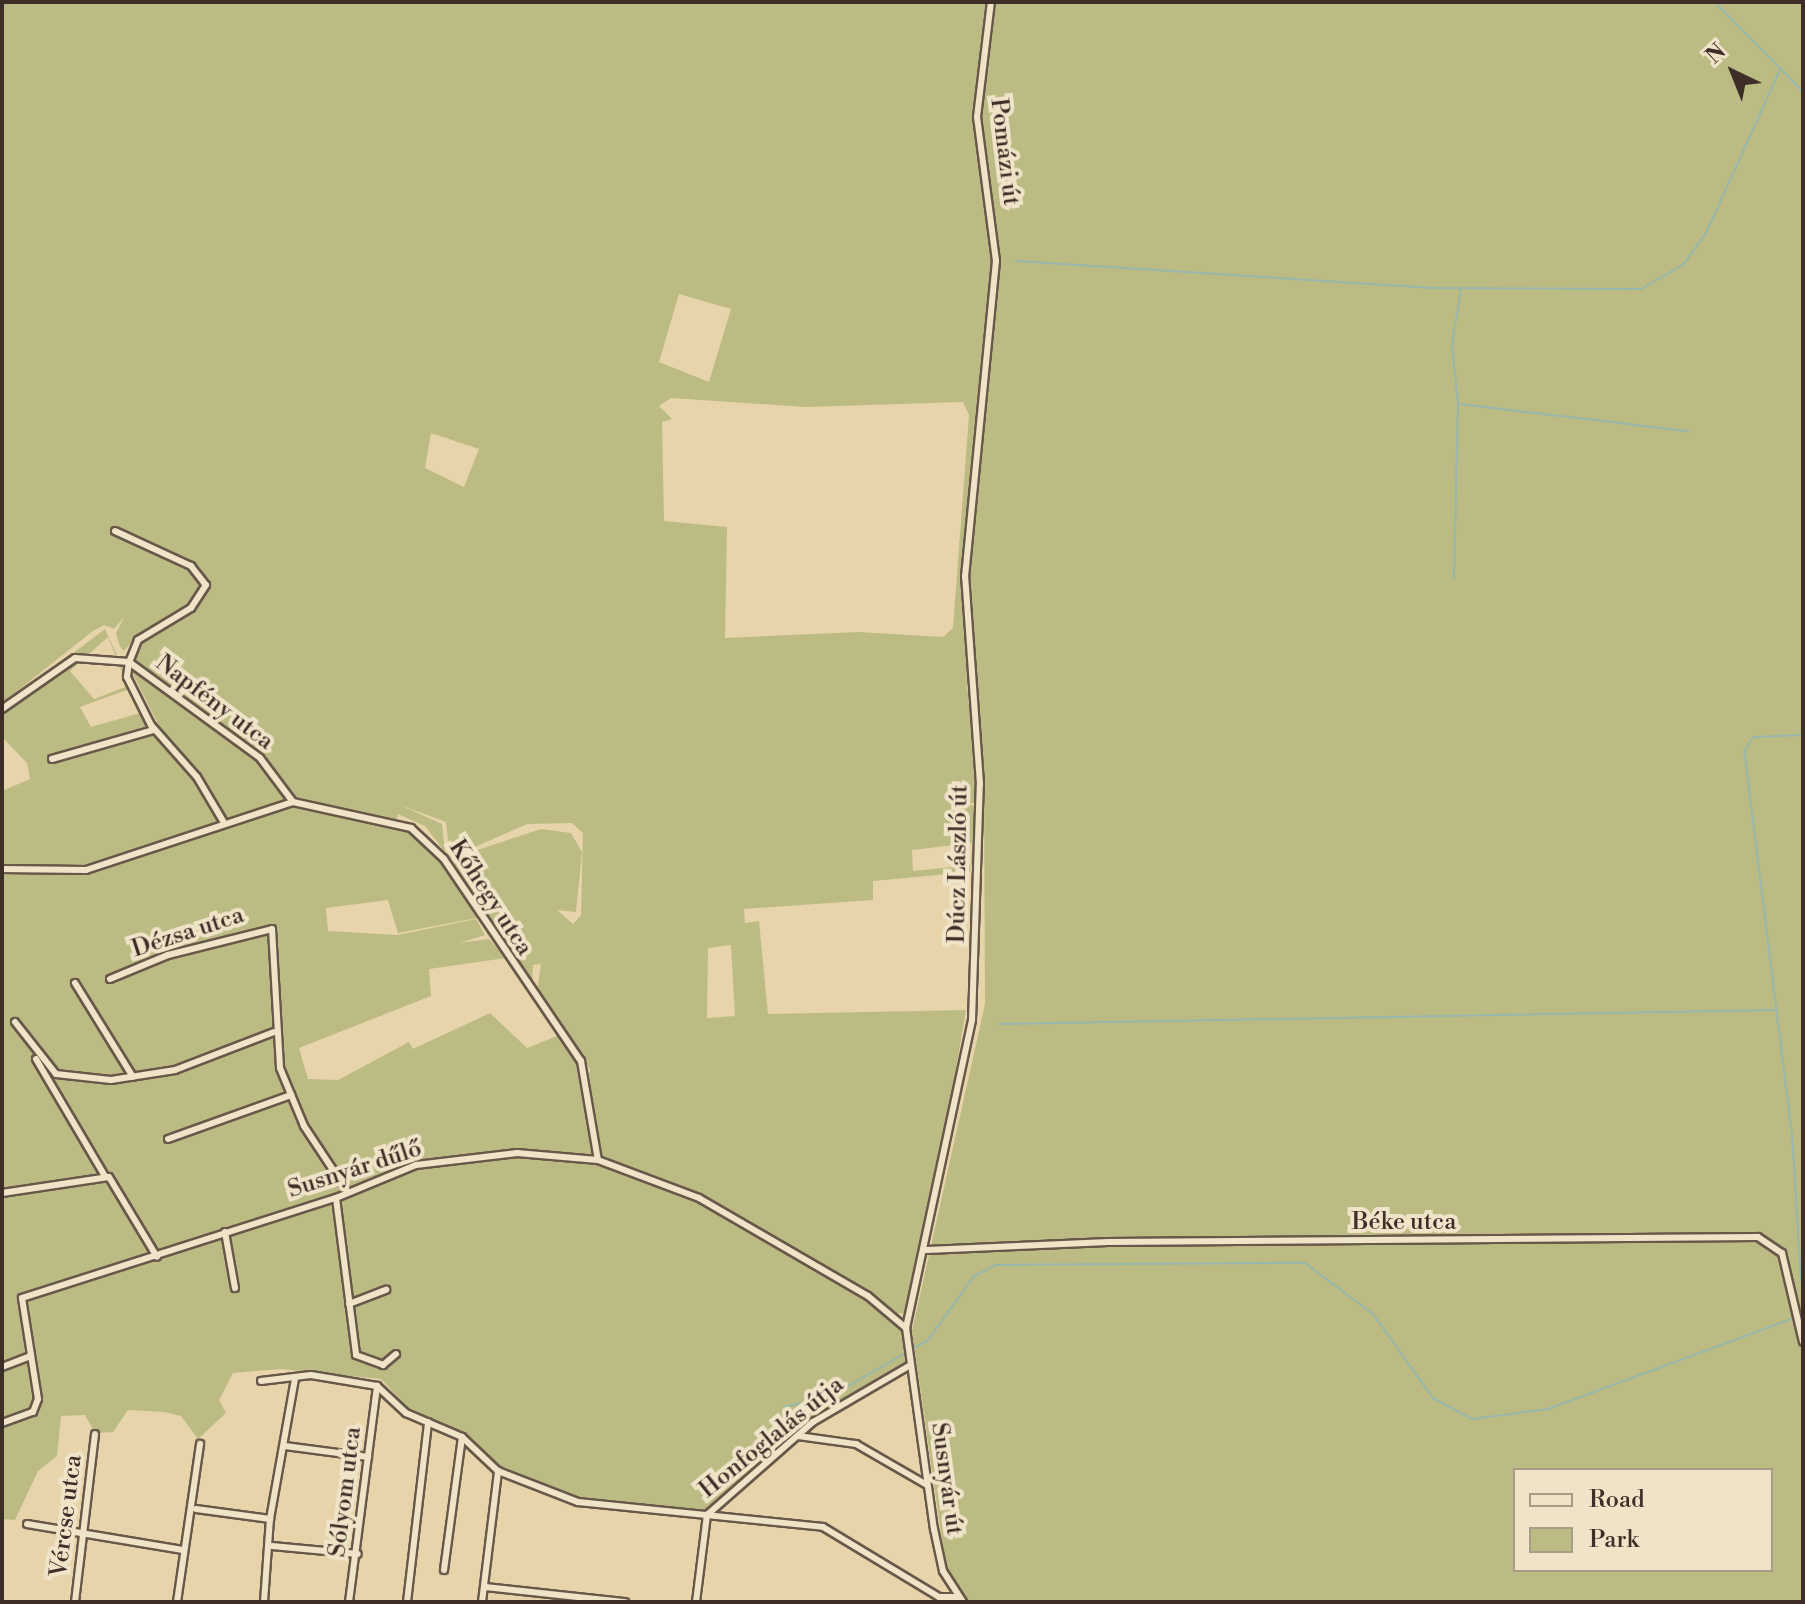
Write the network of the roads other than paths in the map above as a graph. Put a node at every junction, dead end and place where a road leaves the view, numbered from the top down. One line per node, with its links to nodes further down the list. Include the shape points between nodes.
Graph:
1 (991, 2): 2 (street, Pomázi út, via 977,117 996,261)
2 (982, 394): 26 (street, Dúcz László út, via 965,577 980,784 972,1020)
3 (115, 531): 4 (street, Napfény utca, via 191,566 206,585 191,608 138,640)
4 (129, 662): 5 (street, via 75,658); 6 (street, via 127,677); 8 (street, Napfény utca, via 260,758)
5 (2, 709)
6 (154, 730): 7 (street); 9 (street, via 197,777)
7 (52, 759)
8 (293, 802): 9 (street, Kőhegy utca); 20 (street, Kőhegy utca, via 365,814 431,841 581,1061)
9 (223, 821): 10 (street, Kőhegy utca, via 185,840 86,870)
10 (2, 869)
11 (110, 979): 14 (street, Dézsa utca, via 262,928 275,933)
12 (75, 983): 17 (street)
13 (15, 1022): 16 (street)
14 (274, 1032): 17 (street, via 175,1070); 18 (street)
15 (36, 1059): 16 (street)
16 (44, 1067): 17 (street, via 56,1074); 21 (street)
17 (133, 1077)
18 (291, 1095): 19 (street); 22 (street)
19 (168, 1139)
20 (598, 1160): 22 (street, Susnyár dűlő, via 517,1153 442,1161); 31 (street, Susnyár dűlő, via 699,1198 868,1296)
21 (105, 1176): 23 (street); 27 (street, via 121,1190)
22 (347, 1191): 24 (street, Susnyár dűlő)
23 (2, 1193)
24 (336, 1198): 25 (street, Susnyár dűlő); 30 (street)
25 (225, 1232): 27 (street, Susnyár dűlő); 28 (street)
26 (927, 1250): 31 (street, Dúcz László út); 32 (street, Béke utca, via 1108,1242 1758,1237 1782,1253)
27 (157, 1257): 35 (street, Susnyár dűlő, via 22,1298)
28 (235, 1288)
29 (386, 1290): 30 (street)
30 (349, 1304): 34 (street, via 357,1358 383,1365)
31 (906, 1328): 33 (street, Dúcz László út)
32 (1803, 1342)
33 (906, 1347): 36 (street, Susnyár út)
34 (396, 1354)
35 (31, 1356): 37 (street); 42 (street, via 36,1407)
36 (909, 1366): 44 (street, Honfoglalás útja, via 853,1394); 50 (street, Susnyár út)
37 (2, 1367)
38 (295, 1378): 39 (street, Honfoglalás útja); 40 (street, Honfoglalás útja); 47 (street)
39 (261, 1381)
40 (377, 1386): 41 (street, Honfoglalás útja); 48 (street, Sólyom utca)
41 (428, 1422): 45 (street, Honfoglalás útja); 68 (street)
42 (2, 1423)
43 (95, 1434): 57 (street, Vércse utca)
44 (798, 1436): 50 (street, via 856,1444); 51 (street, Honfoglalás útja)
45 (462, 1437): 49 (street, Honfoglalás útja); 61 (street)
46 (200, 1444): 52 (street)
47 (285, 1446): 48 (street); 55 (street)
48 (368, 1457): 60 (street, Sólyom utca)
49 (498, 1471): 53 (street, Honfoglalás útja, via 604,1510); 62 (street)
50 (927, 1486): 63 (street, Susnyár út, via 941,1562)
51 (721, 1503): 53 (street, Honfoglalás útja); 54 (street)
52 (196, 1509): 55 (street); 59 (street, via 185,1519)
53 (707, 1515): 54 (street); 71 (street)
54 (729, 1517): 63 (street, via 823,1527 939,1597)
55 (270, 1519): 58 (street)
56 (27, 1524): 57 (street)
57 (83, 1530): 59 (street); 64 (street, Vércse utca)
58 (272, 1546): 60 (street); 66 (street)
59 (183, 1550): 65 (street)
60 (358, 1554): 67 (street, Sólyom utca)
61 (444, 1570)
62 (486, 1587): 69 (street); 70 (street)
63 (961, 1599)
64 (75, 1602)
65 (177, 1602)
66 (264, 1602)
67 (349, 1602)
68 (407, 1602)
69 (482, 1602)
70 (625, 1602)
71 (696, 1602)

